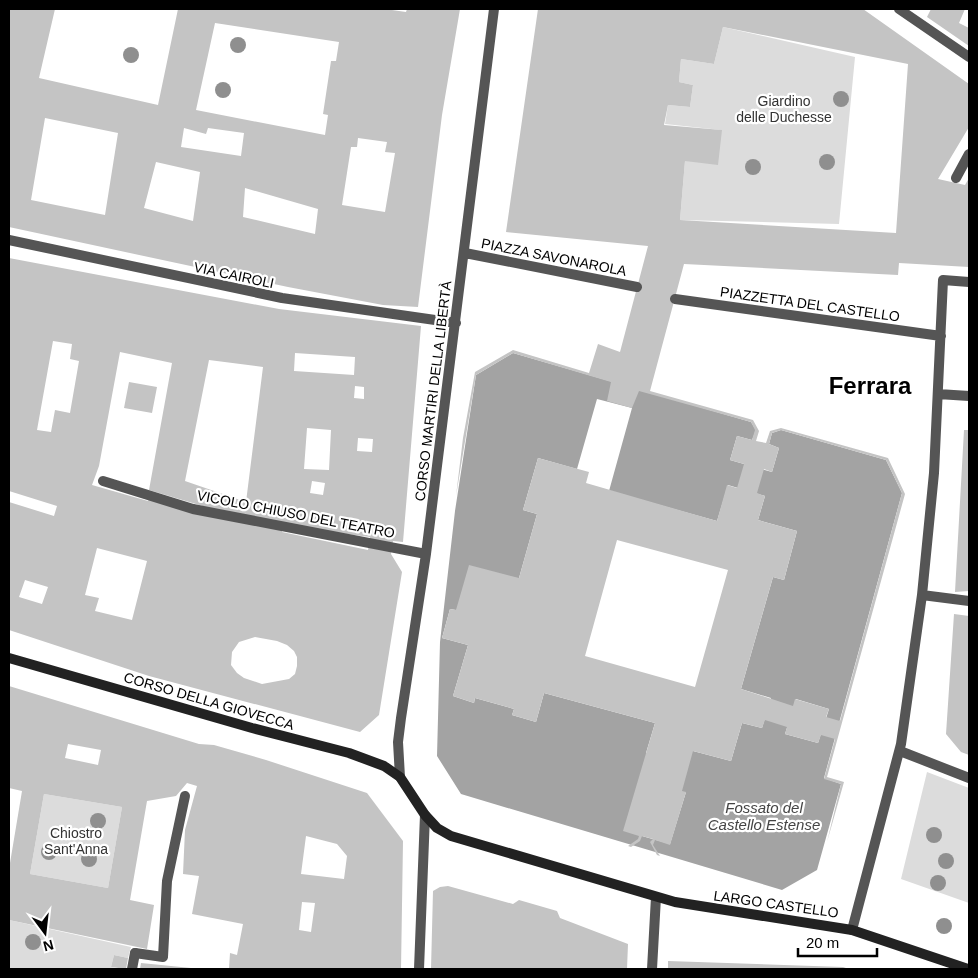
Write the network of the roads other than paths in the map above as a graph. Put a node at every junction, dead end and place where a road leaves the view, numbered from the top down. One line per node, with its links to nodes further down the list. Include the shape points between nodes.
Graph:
1 (494, 9): 7 (street, CORSO MARTIRI DELLA LIBERTÀ)
2 (899, 9): 3 (street)
3 (969, 57)
4 (969, 154): 5 (street)
5 (956, 178)
6 (9, 240): 11 (street, VIA CAIROLI, via 282,298)
7 (465, 253): 9 (street, PIAZZA SAVONAROLA); 11 (street, CORSO MARTIRI DELLA LIBERTÀ)
8 (969, 282): 12 (street, via 943,280)
9 (637, 287)
10 (675, 299): 12 (street, PIAZZETTA DEL CASTELLO)
11 (456, 323): 16 (street, CORSO MARTIRI DELLA LIBERTÀ)
12 (941, 336): 13 (street)
13 (938, 394): 14 (street); 17 (street, LARGO CASTELLO)
14 (969, 396)
15 (103, 481): 16 (street, VICOLO CHIUSO DEL TEATRO, via 193,509)
16 (426, 554): 21 (street, CORSO MARTIRI DELLA LIBERTÀ, via 398,742)
17 (922, 595): 18 (street); 20 (street, LARGO CASTELLO)
18 (969, 601)
19 (9, 658): 21 (street, CORSO DELLA GIOVECCA, via 349,753 384,766)
20 (900, 751): 22 (street); 26 (street, LARGO CASTELLO)
21 (400, 777): 24 (street, LARGO CASTELLO)
22 (969, 778)
23 (186, 796): 27 (street, via 166,881 163,957 134,953)
24 (425, 815): 25 (street, LARGO CASTELLO, via 437,828 451,836); 28 (street)
25 (656, 897): 26 (street, LARGO CASTELLO); 29 (street)
26 (852, 930): 30 (street)
27 (132, 969)
28 (419, 969)
29 (652, 969)
30 (968, 969)

